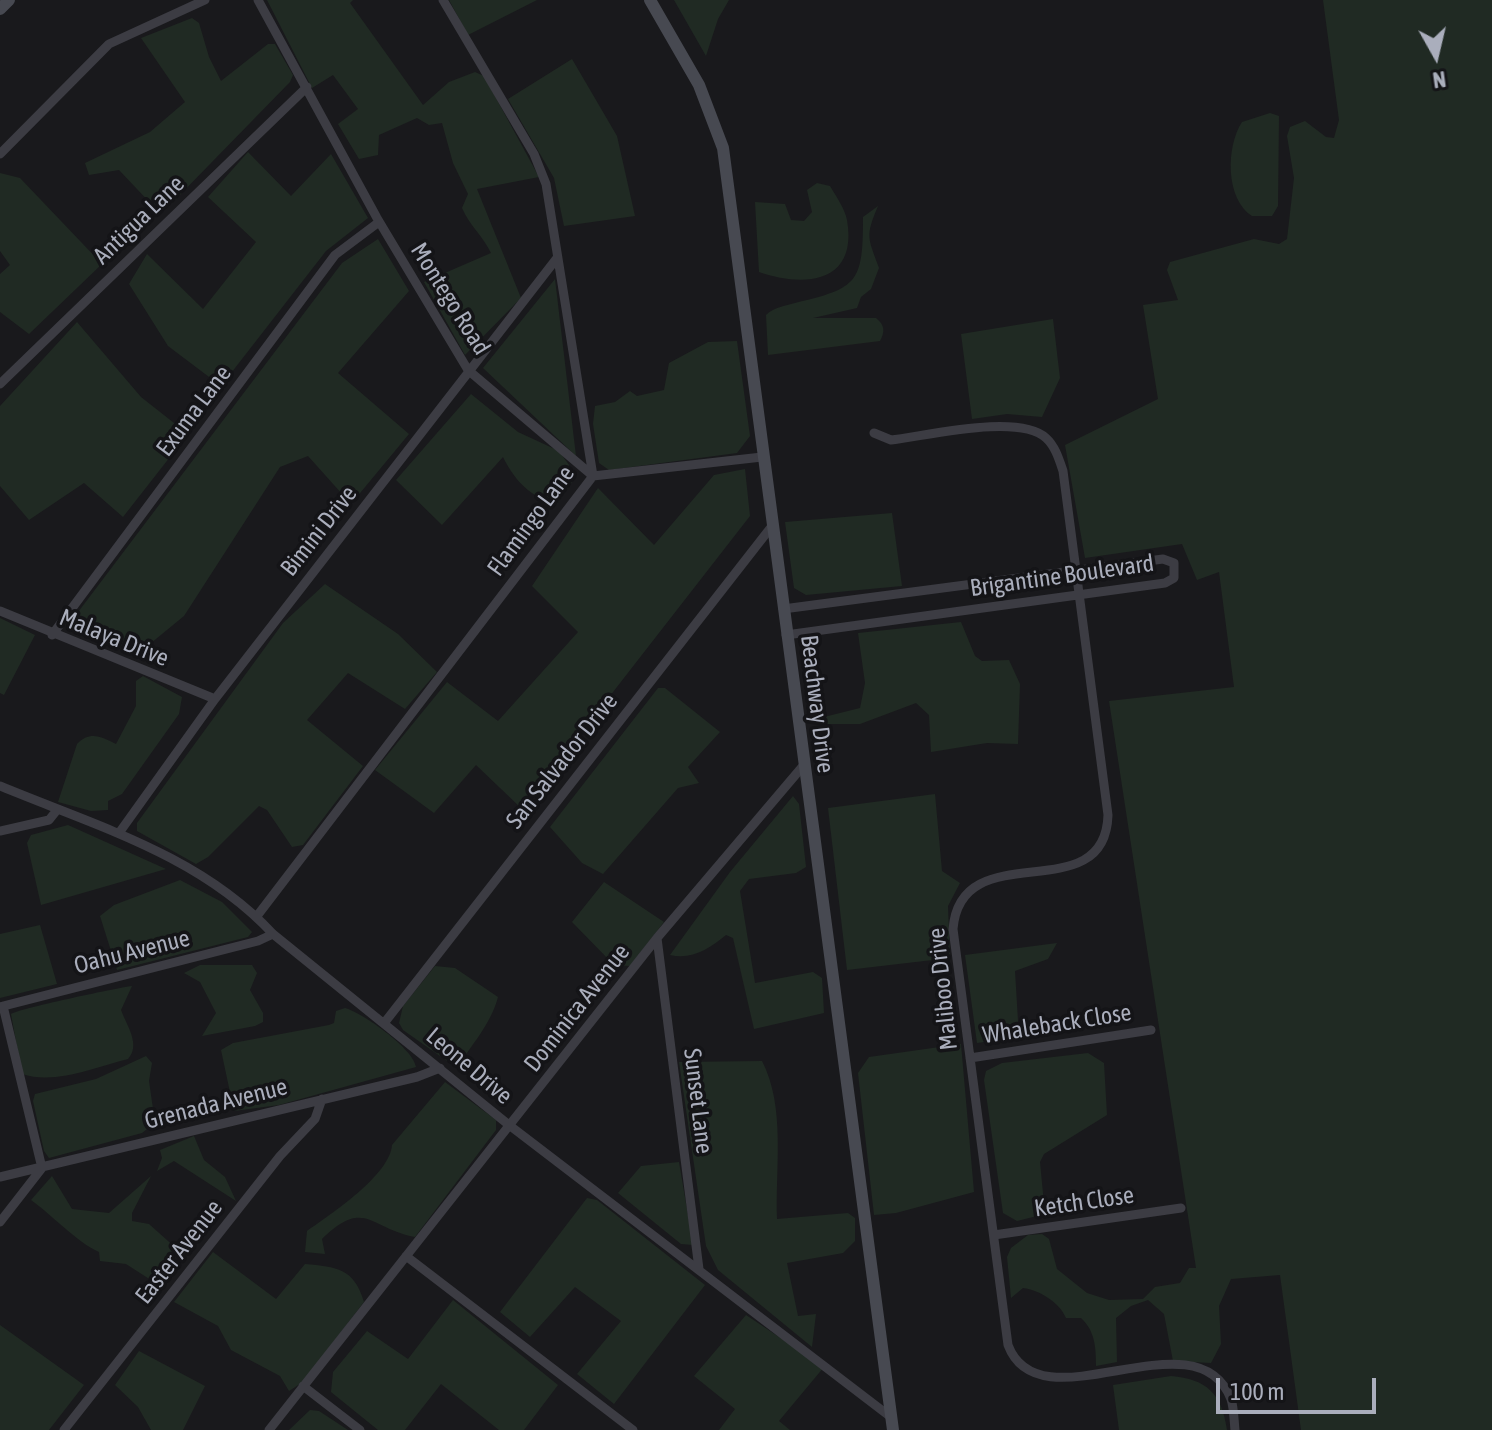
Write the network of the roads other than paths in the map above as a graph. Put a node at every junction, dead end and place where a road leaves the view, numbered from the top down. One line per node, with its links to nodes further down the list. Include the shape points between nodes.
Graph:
1 (9, 0): 6 (street)
2 (205, 0): 8 (street, via 109,44)
3 (258, 0): 7 (street, Montego Road)
4 (443, 0): 10 (street, Flamingo Lane, via 534,154 546,184)
5 (650, 0): 14 (street, Beachway Drive, via 699,85 723,148)
6 (0, 9)
7 (307, 87): 9 (street, Montego Road); 12 (street, Antigua Lane)
8 (0, 154)
9 (379, 222): 11 (street, Montego Road); 21 (street, Exuma Lane, via 335,255)
10 (557, 258): 11 (street, Bimini Drive); 15 (street, Flamingo Lane)
11 (468, 370): 15 (street, Montego Road); 23 (street, Bimini Drive)
12 (0, 384)
13 (874, 433): 17 (street, Maliboo Drive, via 891,440 1006,426 1046,437 1063,471)
14 (762, 457): 15 (street); 16 (street, Beachway Drive)
15 (593, 476): 29 (street, Flamingo Lane)
16 (772, 526): 19 (street, Beachway Drive); 33 (street, San Salvador Drive)
17 (1077, 569): 18 (street, Maliboo Drive); 18 (street, Brigantine Boulevard, via 1163,559 1174,563 1174,578 1165,583); 19 (street, Brigantine Boulevard)
18 (1080, 594): 22 (street, Brigantine Boulevard); 35 (street, Maliboo Drive, via 1108,834 1089,859 1065,868 993,877 978,883 958,905 953,929)
19 (783, 609): 22 (street, Beachway Drive)
20 (0, 611): 21 (street, Malaya Drive)
21 (52, 635): 23 (street, Malaya Drive)
22 (786, 635): 24 (street, Beachway Drive)
23 (215, 699): 28 (street, Bimini Drive)
24 (803, 766): 31 (street, Dominica Avenue); 47 (street, Beachway Drive)
25 (0, 786): 26 (street, Leone Drive)
26 (57, 810): 27 (street, via 49,820); 28 (street, Leone Drive)
27 (0, 831)
28 (119, 833): 29 (street, Leone Drive, via 182,861)
29 (257, 916): 30 (street, Leone Drive)
30 (273, 934): 32 (street, Oahu Avenue); 33 (street, Leone Drive)
31 (657, 938): 38 (street, Dominica Avenue); 45 (street, Sunset Lane)
32 (1, 1006): 39 (street)
33 (385, 1022): 36 (street, Leone Drive)
34 (1151, 1030): 35 (street, Whaleback Close)
35 (970, 1058): 43 (street, Maliboo Drive)
36 (440, 1068): 37 (street, Grenada Avenue); 38 (street, Leone Drive)
37 (322, 1099): 39 (street, Grenada Avenue); 48 (street, Easter Avenue, via 315,1119)
38 (509, 1125): 44 (street, Dominica Avenue); 45 (street, Leone Drive)
39 (42, 1168): 40 (street, Grenada Avenue); 42 (street)
40 (0, 1177)
41 (1181, 1208): 43 (street, Ketch Close)
42 (0, 1222)
43 (994, 1235): 52 (street, Maliboo Drive, via 1008,1345 1023,1371 1066,1380 1167,1365 1197,1368 1218,1380 1231,1399)
44 (406, 1256): 46 (street, Dominica Avenue); 51 (street)
45 (699, 1269): 47 (street, Leone Drive)
46 (303, 1386): 49 (street, Dominica Avenue); 50 (street)
47 (892, 1424)
48 (64, 1430)
49 (269, 1430)
50 (360, 1430)
51 (633, 1430)
52 (1235, 1430)

